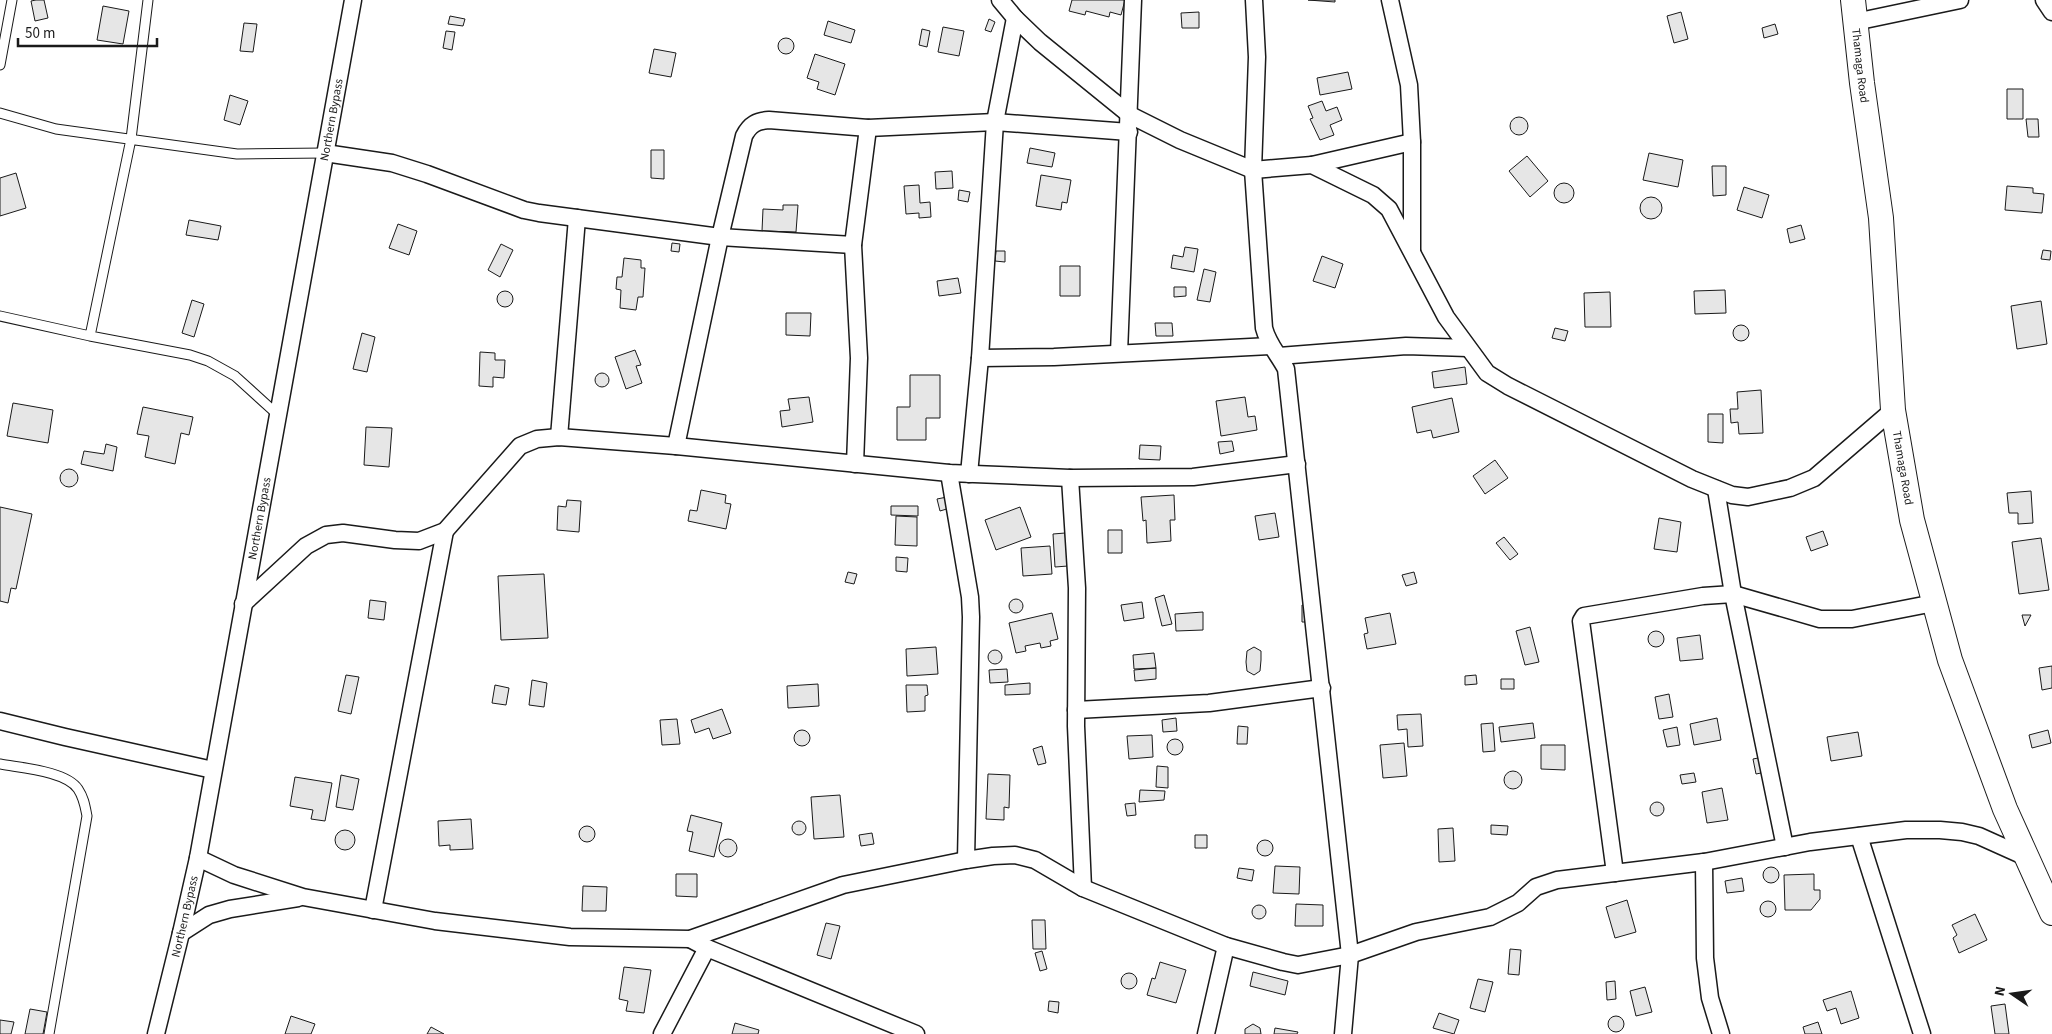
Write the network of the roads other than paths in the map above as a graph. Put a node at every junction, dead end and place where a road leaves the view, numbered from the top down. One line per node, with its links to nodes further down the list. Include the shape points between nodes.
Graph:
1 (12, 0): 13 (lane)
2 (148, 0): 19 (lane)
3 (353, 0): 21 (street, Northern Bypass)
4 (1000, 0): 12 (street)
5 (1133, 0): 15 (street)
6 (1254, 0): 23 (street, via 1257,57)
7 (1390, 0): 20 (street, via 1409,85)
8 (1960, 0): 10 (street)
9 (2044, 0): 11 (street)
10 (1854, 11): 34 (main road, Thamaga Road, via 1881,218)
11 (2052, 12)
12 (1015, 18): 15 (street); 16 (street)
13 (0, 65)
14 (0, 113): 19 (lane, via 56,129)
15 (1130, 115): 18 (street); 23 (street)
16 (995, 122): 17 (street); 18 (street); 33 (street)
17 (868, 128): 25 (street, via 770,120 758,121 749,127 744,136); 26 (street)
18 (1129, 132): 32 (street)
19 (131, 139): 21 (lane, via 237,154); 29 (lane)
20 (1412, 142): 22 (street); 27 (street)
21 (325, 153): 24 (street, via 392,163 524,210); 35 (street, Northern Bypass)
22 (1312, 165): 23 (street); 27 (street, via 1374,195 1389,209)
23 (1253, 170): 31 (street, via 1264,328)
24 (577, 218): 25 (street); 36 (street)
25 (720, 237): 26 (street); 37 (street)
26 (853, 245): 38 (street, via 859,358)
27 (1412, 253): 30 (street, via 1446,317)
28 (0, 316): 29 (lane)
29 (90, 336): 35 (lane, via 190,354 208,361 234,376)
30 (1468, 348): 31 (street, via 1406,346); 43 (street, via 1487,372 1508,386)
31 (1275, 351): 32 (street); 39 (street, via 1286,369)
32 (1119, 353): 33 (street)
33 (980, 358): 41 (street)
34 (1893, 410): 43 (street, via 1814,478 1783,490 1748,497); 46 (main road, Thamaga Road, via 1912,520)
35 (278, 414): 47 (street, Northern Bypass)
36 (559, 437): 37 (street); 44 (street, via 538,439 520,446)
37 (676, 446): 38 (street)
38 (855, 464): 40 (street)
39 (1297, 464): 42 (street, via 1194,478); 48 (street)
40 (949, 473): 41 (street); 56 (street, via 971,617)
41 (970, 474): 42 (street)
42 (1070, 478): 49 (street, via 1076,588)
43 (1716, 489): 45 (street)
44 (446, 531): 47 (street, via 420,541 343,533 326,535 306,546); 62 (street)
45 (1733, 594): 46 (street, via 1820,619 1852,618); 54 (street); 59 (street, via 1588,614 1581,621)
46 (1934, 603): 58 (main road, Thamaga Road, via 1950,660 2006,809)
47 (243, 604): 52 (street, Northern Bypass)
48 (1322, 688): 49 (street, via 1209,703); 68 (street)
49 (1076, 710): 60 (street)
50 (0, 720): 52 (street, via 65,738)
51 (0, 764): 69 (lane, via 62,776 77,787 85,802 87,816)
52 (213, 770): 55 (street, Northern Bypass)
53 (1859, 836): 54 (street); 58 (street, via 1906,830 1962,832 1979,836); 76 (street)
54 (1786, 847): 57 (street)
55 (198, 858): 61 (street, via 234,875); 64 (street, Northern Bypass)
56 (966, 860): 60 (street, via 1015,855 1035,860); 65 (street, via 843,885)
57 (1704, 862): 59 (street); 75 (street, via 1706,958 1710,998)
58 (2039, 870): 63 (main road, Thamaga Road)
59 (1615, 873): 68 (street, via 1557,880 1536,887 1518,903 1490,917 1416,932)
60 (1083, 888): 66 (street)
61 (303, 897): 62 (street); 64 (street, via 230,908 209,915)
62 (373, 910): 65 (street, via 570,937)
63 (2052, 913)
64 (182, 934): 70 (street, Northern Bypass)
65 (690, 939): 67 (street)
66 (1226, 946): 68 (street, via 1298,965); 73 (street)
67 (707, 948): 71 (street); 72 (street)
68 (1350, 955): 74 (street)
69 (49, 1034)
70 (156, 1034)
71 (662, 1034)
72 (916, 1034)
73 (1206, 1034)
74 (1343, 1034)
75 (1721, 1034)
76 (1922, 1034)

